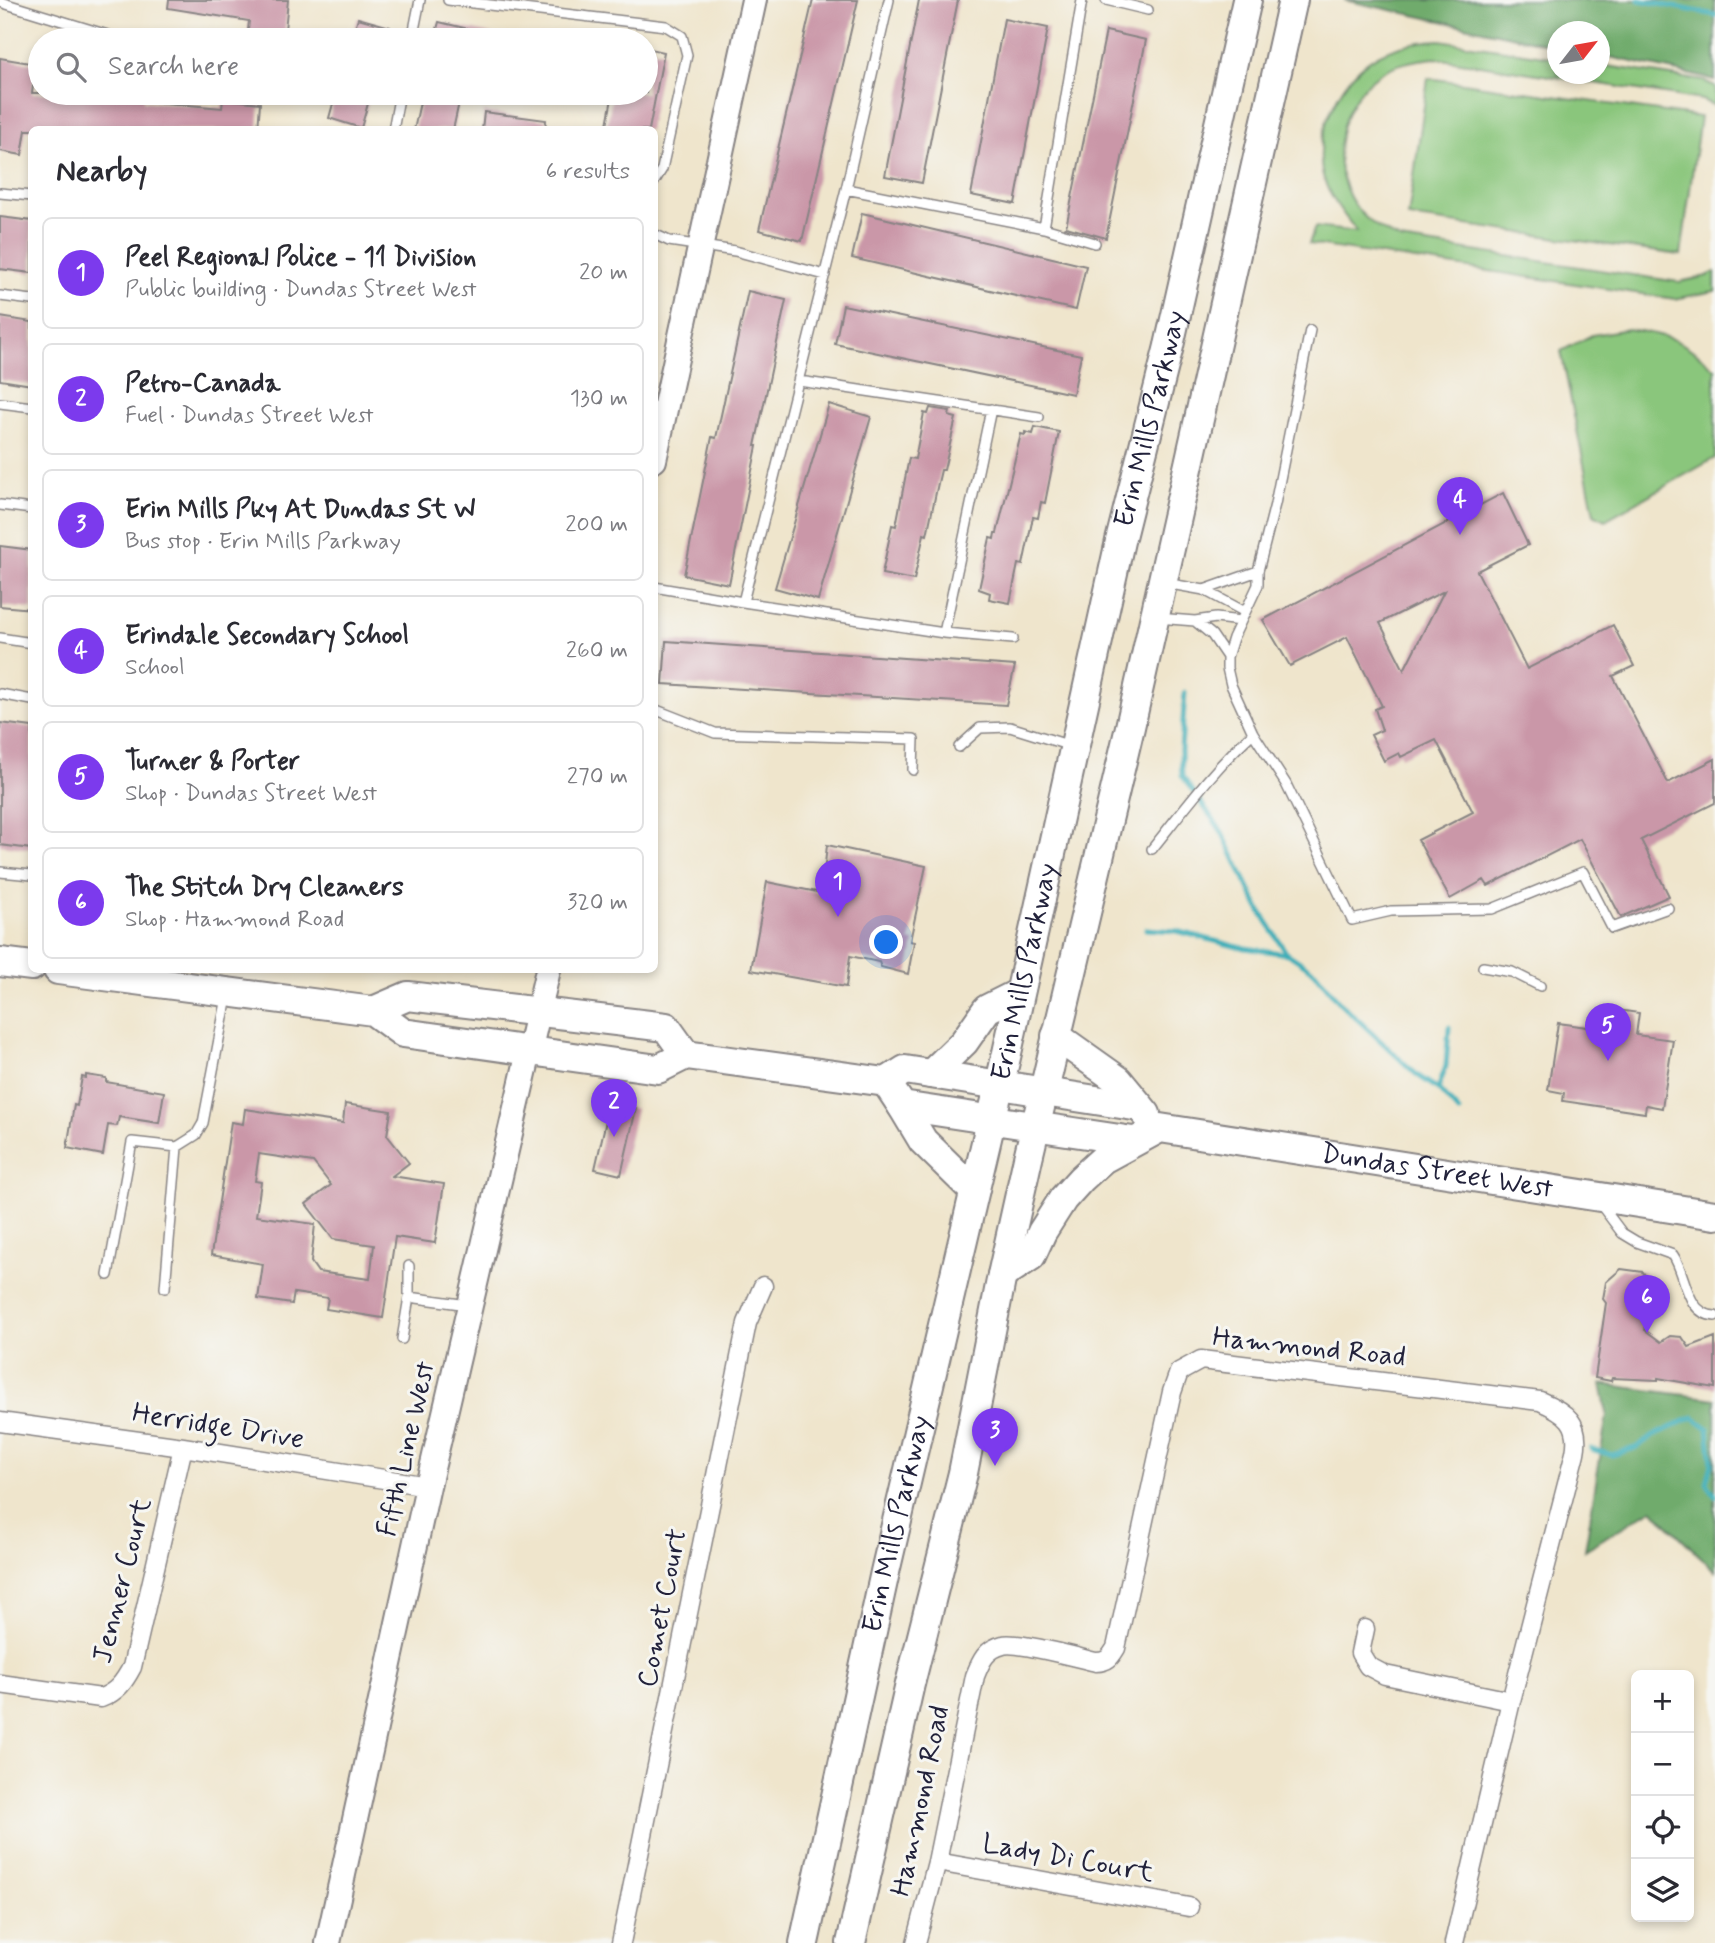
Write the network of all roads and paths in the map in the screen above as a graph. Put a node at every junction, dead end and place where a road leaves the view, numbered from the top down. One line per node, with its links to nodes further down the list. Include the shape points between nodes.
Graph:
1 (420, 0): 12 (lane)
2 (449, 0): 15 (lane, via 666,26 682,36 687,55)
3 (754, 0): 22 (street)
4 (889, 0): 16 (lane)
5 (1082, 0): 19 (lane)
6 (1106, 0): 10 (lane)
7 (1247, 0): 53 (main road, Erin Mills Parkway)
8 (1293, 0): 36 (main road, Erin Mills Parkway)
9 (0, 2): 11 (lane)
10 (1148, 10)
11 (85, 28)
12 (414, 28)
13 (398, 105): 14 (lane)
14 (394, 126)
15 (658, 176)
16 (846, 189): 19 (lane); 23 (lane)
17 (0, 193): 18 (lane)
18 (28, 196)
19 (1044, 228): 21 (lane)
20 (658, 236): 22 (lane)
21 (1095, 243)
22 (701, 244): 23 (lane); 32 (street)
23 (825, 275): 27 (lane)
24 (0, 296): 25 (lane)
25 (28, 300)
26 (1310, 330): 35 (lane)
27 (799, 381): 30 (lane); 39 (lane)
28 (0, 403): 29 (lane)
29 (28, 406)
30 (991, 409): 31 (lane); 43 (lane)
31 (1039, 416)
32 (658, 442)
33 (0, 505): 34 (lane)
34 (28, 508)
35 (1258, 571): 38 (lane); 40 (lane, via 1258,585)
36 (1162, 582): 38 (lane); 41 (main road, Erin Mills Parkway)
37 (658, 588): 39 (lane)
38 (1203, 590): 40 (lane)
39 (743, 602): 43 (lane)
40 (1243, 617): 42 (lane); 47 (lane)
41 (1155, 618): 42 (lane); 69 (main road, Erin Mills Parkway)
42 (1195, 621): 47 (lane)
43 (944, 633): 45 (lane)
44 (0, 638): 46 (lane)
45 (1013, 639)
46 (28, 642)
47 (1227, 657): 51 (lane, via 1231,685)
48 (0, 694): 49 (lane)
49 (28, 699)
50 (658, 711): 54 (lane, via 715,733 914,739)
51 (1253, 733): 55 (lane); 58 (lane, via 1286,784 1352,920 1391,911 1492,909 1583,872 1612,928)
52 (959, 747): 53 (lane, via 980,727 1010,727)
53 (1076, 748): 66 (main road, Erin Mills Parkway)
54 (913, 770)
55 (1152, 849)
56 (0, 872): 57 (lane)
57 (28, 875)
58 (1668, 908)
59 (0, 962): 60 (main road)
60 (28, 966)
61 (1483, 967): 64 (lane, via 1512,972)
62 (90, 973): 65 (main road)
63 (547, 973): 68 (street, Fifth Line West)
64 (1540, 986)
65 (228, 992): 67 (main road); 82 (lane, via 203,1123 196,1135)
66 (1019, 993): 72 (main road, via 987,1009 964,1042); 74 (main road, Erin Mills Parkway)
67 (373, 1011): 68 (main road, via 408,996); 70 (main road, via 403,1033)
68 (539, 1011): 70 (street, Fifth Line West); 71 (main road, via 666,1027)
69 (1056, 1036): 75 (main road, Erin Mills Parkway); 77 (main road, via 1118,1080)
70 (530, 1051): 71 (main road, via 658,1069); 92 (street, Fifth Line West)
71 (685, 1055): 73 (main road)
72 (931, 1074): 73 (main road, via 905,1070); 74 (main road)
73 (886, 1082): 76 (main road)
74 (1000, 1086): 75 (main road); 78 (main road, Erin Mills Parkway)
75 (1043, 1091): 77 (main road); 79 (main road, Erin Mills Parkway)
76 (902, 1106): 78 (main road); 83 (main road, via 923,1141)
77 (1140, 1107): 80 (main road)
78 (992, 1120): 79 (main road); 83 (main road, Erin Mills Parkway)
79 (1035, 1125): 81 (main road); 88 (main road, Erin Mills Parkway)
80 (1160, 1128): 81 (main road); 84 (main road, Dundas Street West)
81 (1133, 1141): 88 (main road, via 1103,1158 1072,1187 1031,1256)
82 (177, 1147): 87 (lane, via 132,1142); 90 (lane)
83 (974, 1191): 105 (main road, Erin Mills Parkway)
84 (1594, 1196): 85 (main road, Dundas Street West); 93 (lane, via 1622,1233 1673,1255 1697,1309)
85 (1715, 1215)
86 (409, 1266): 91 (lane)
87 (108, 1275)
88 (1002, 1275): 106 (main road, Erin Mills Parkway, via 963,1473)
89 (763, 1286): 104 (street, Comet Court, via 747,1323)
90 (165, 1288)
91 (409, 1297): 92 (lane); 94 (lane)
92 (470, 1305): 97 (street, Fifth Line West)
93 (1715, 1316)
94 (402, 1339)
95 (0, 1422): 96 (street, Herridge Drive)
96 (183, 1447): 97 (street, Herridge Drive); 99 (street, Jenner Court, via 125,1681 114,1693 100,1698)
97 (428, 1486): 103 (street, Fifth Line West)
98 (1365, 1629): 100 (street, via 1360,1653 1377,1671)
99 (0, 1684)
100 (1511, 1701): 101 (street, Hammond Road, via 1576,1446 1568,1417 1540,1401 1201,1360 1179,1372 1172,1392 1116,1648 1110,1658 1096,1662 1008,1644 981,1659); 108 (street, Hammond Road)
101 (937, 1862): 102 (street, Lady Di Court); 107 (street, Hammond Road)
102 (1189, 1907)
103 (328, 1943)
104 (621, 1943)
105 (804, 1943)
106 (851, 1943)
107 (916, 1943)
108 (1454, 1943)

